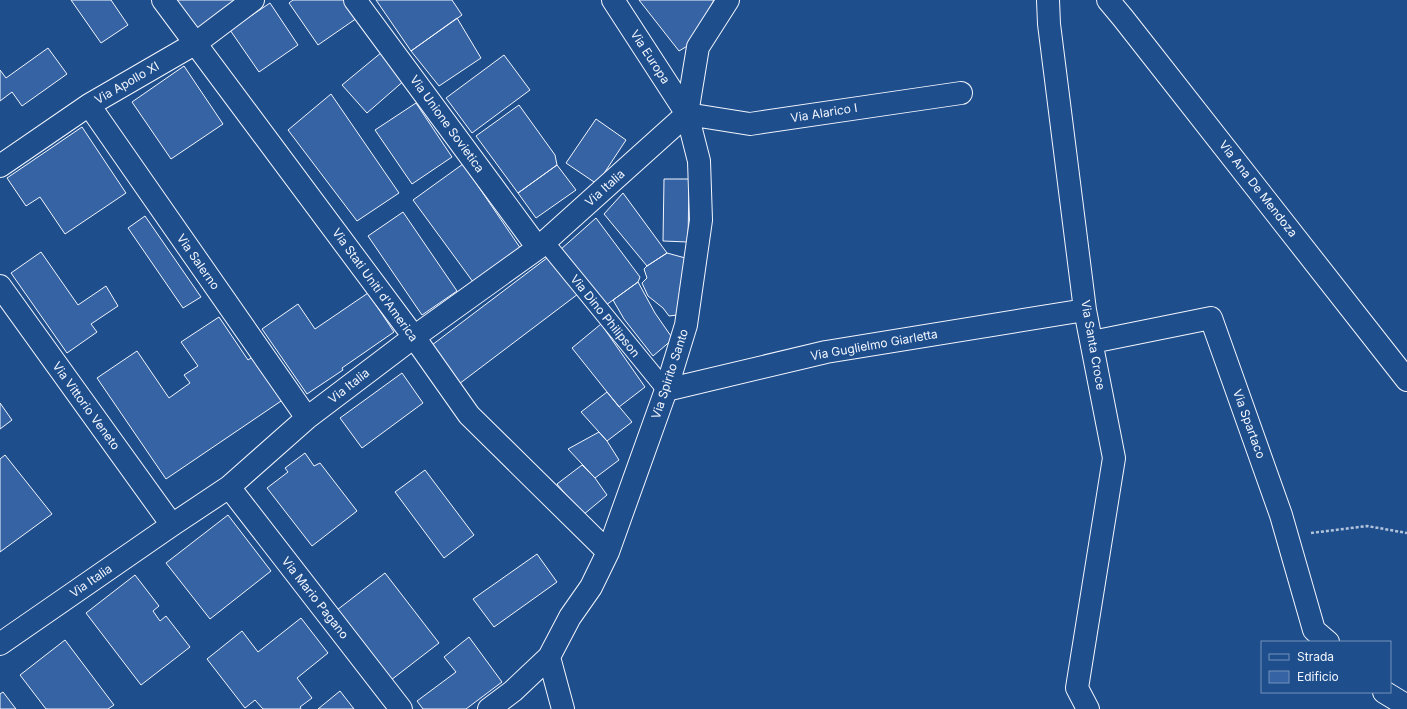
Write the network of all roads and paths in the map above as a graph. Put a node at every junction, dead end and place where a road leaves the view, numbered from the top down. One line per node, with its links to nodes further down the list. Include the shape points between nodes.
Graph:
1 (163, 0): 8 (street, Via Stati Uniti d'America)
2 (253, 0): 8 (street, Via Apollo XI)
3 (355, 0): 13 (street, Via Unione Sovietica)
4 (613, 0): 11 (street, Via Europa)
5 (728, 0): 11 (street, Via Spirito Santo, via 698,47)
6 (1048, 0): 15 (street, Via Santa Croce)
7 (1108, 0): 18 (street, Via Ana De Mendoza)
8 (196, 43): 10 (street, Via Apollo XI); 16 (street, Via Stati Uniti d'America)
9 (961, 93): 11 (street, Via Alarico I, via 750,124)
10 (89, 105): 12 (street, Via Apollo XI); 20 (street, Via Salerno)
11 (687, 114): 13 (street, Via Italia); 19 (street, Via Spirito Santo, via 699,162 701,220 686,325)
12 (0, 166)
13 (541, 245): 16 (street, Via Italia); 19 (street, Via Dino Philipson)
14 (0, 286): 22 (street, Via Vittorio Veneto)
15 (1085, 310): 17 (street, Via Santa Croce); 19 (street, Via Guglielmo Giarletta, via 826,352)
16 (414, 337): 20 (street, Via Italia); 25 (street, Via Stati Uniti d'America, via 469,415)
17 (1092, 342): 24 (street, Via Spartaco, via 1211,318); 34 (street, Via Santa Croce, via 1114,458 1077,688)
18 (1407, 380)
19 (666, 390): 25 (street, Via Spirito Santo)
20 (307, 418): 21 (street, Via Italia)
21 (229, 487): 22 (street, Via Italia); 31 (street, Via Mario Pagano)
22 (172, 525): 27 (street, Via Italia)
23 (1407, 533): 24 (path, via 1367,526)
24 (1287, 534): 26 (street, Via Spartaco, via 1314,630)
25 (608, 552): 28 (street, Via Spirito Santo, via 591,587)
26 (1327, 641)
27 (0, 644)
28 (548, 657): 32 (street, Via Spirito Santo, via 513,691); 33 (street)
29 (1386, 693): 30 (street)
30 (1407, 706)
31 (401, 709)
32 (489, 709)
33 (563, 709)
34 (1088, 709)

